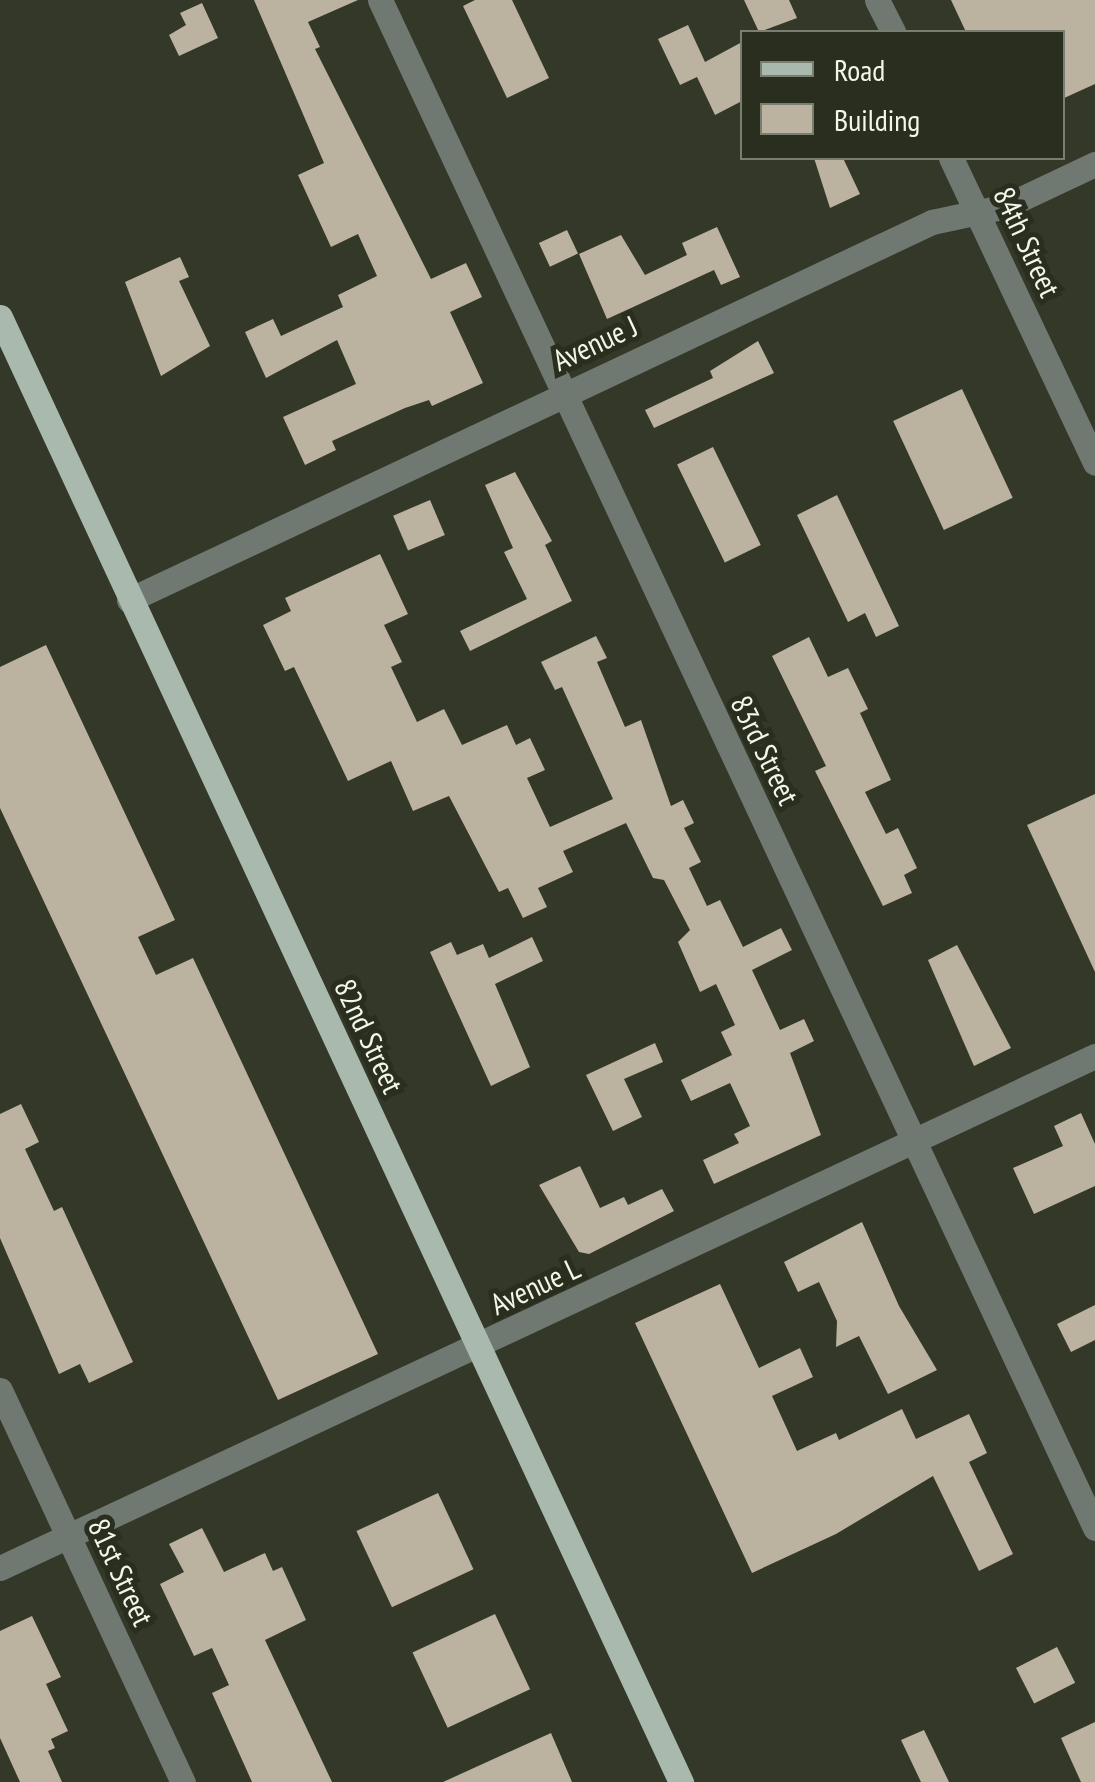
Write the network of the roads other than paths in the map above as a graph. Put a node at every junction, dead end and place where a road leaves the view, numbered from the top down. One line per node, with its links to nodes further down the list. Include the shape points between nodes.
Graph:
1 (380, 0): 8 (street, 83rd Street)
2 (877, 0): 3 (street)
3 (892, 30)
4 (953, 160): 6 (street, 84th Street)
5 (1095, 164): 6 (street, Avenue J, via 1006,206)
6 (977, 211): 8 (street, Avenue J, via 932,222); 9 (street, 84th Street)
7 (0, 317): 10 (main road, 82nd Street)
8 (564, 393): 10 (street, Avenue J); 12 (street, 83rd Street)
9 (1095, 463)
10 (129, 600): 13 (main road, 82nd Street)
11 (1095, 1056): 12 (street, Avenue L)
12 (916, 1142): 13 (street, Avenue L); 15 (street, 83rd Street)
13 (479, 1349): 16 (street, Avenue L); 19 (main road, 82nd Street)
14 (0, 1390): 16 (street, 81st Street)
15 (1095, 1528)
16 (68, 1536): 17 (street, Avenue L); 18 (street, 81st Street)
17 (0, 1568)
18 (183, 1782)
19 (681, 1782)

